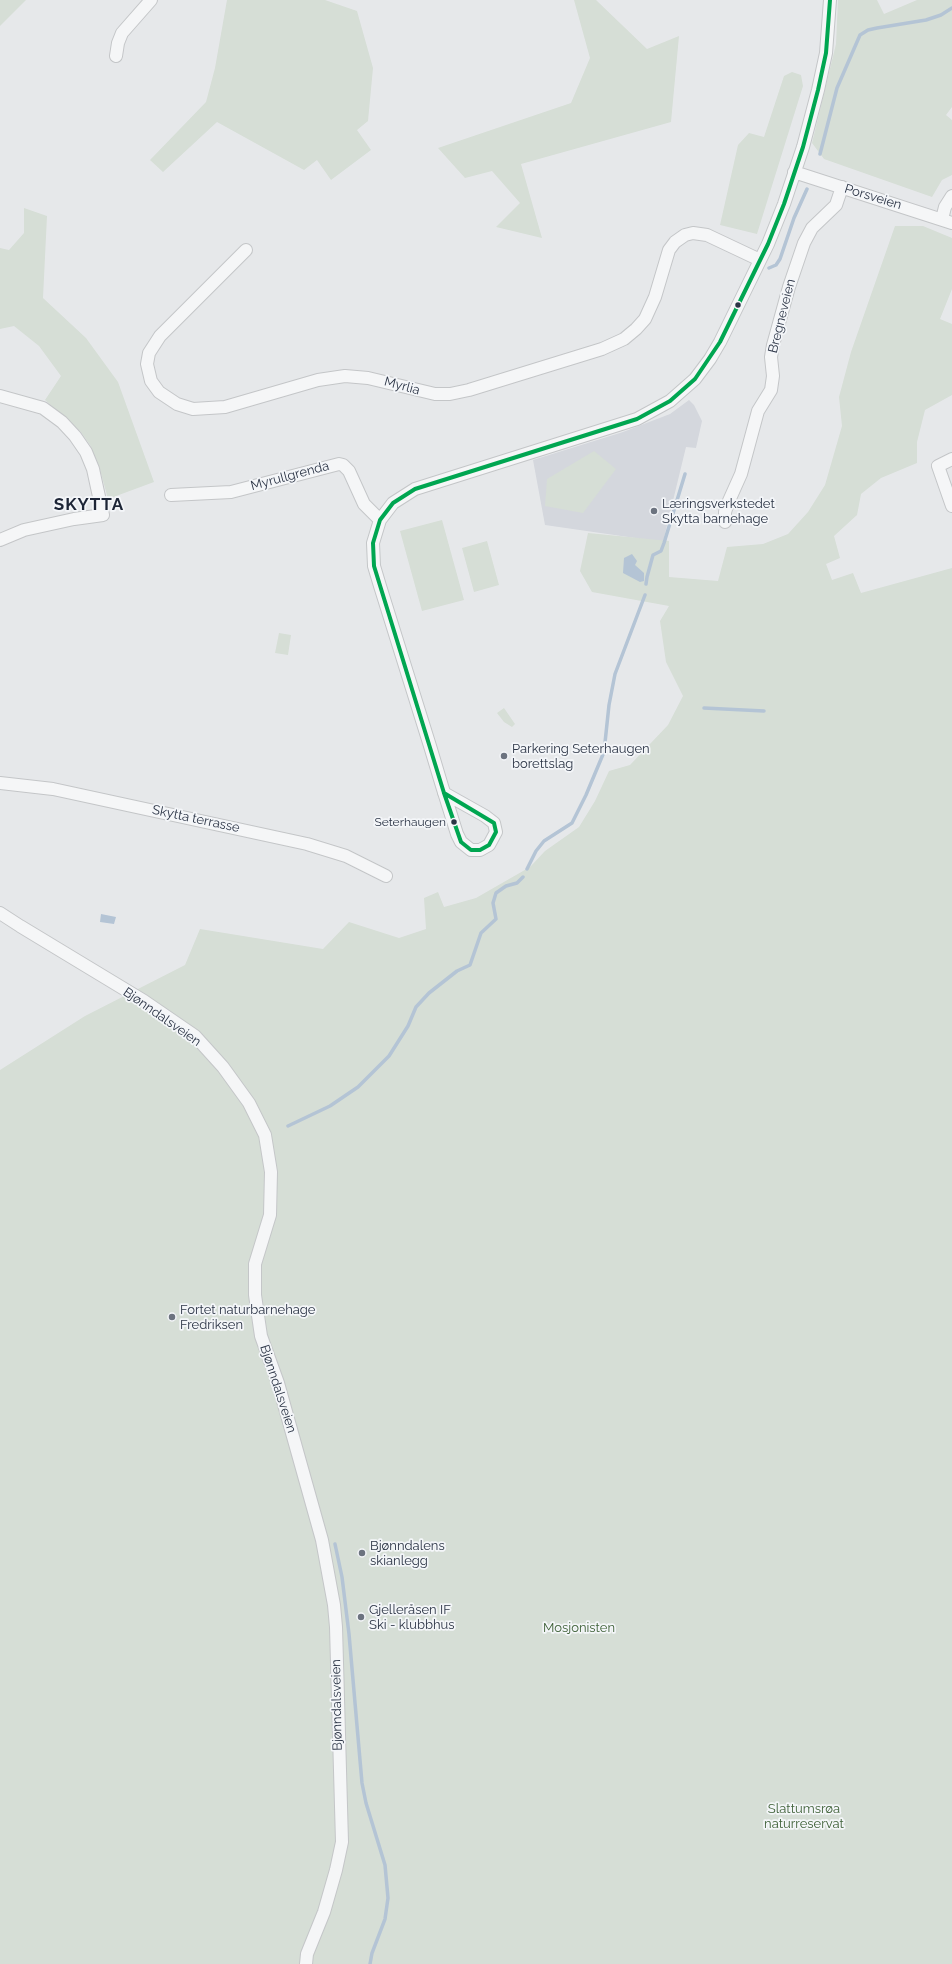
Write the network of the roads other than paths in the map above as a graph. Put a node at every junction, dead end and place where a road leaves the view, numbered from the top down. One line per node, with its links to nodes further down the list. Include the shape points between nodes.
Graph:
1 (151, 0): 3 (street, via 122,33)
2 (830, 0): 4 (street, via 826,53)
3 (116, 56)
4 (794, 172): 5 (street, Porsveien); 9 (street)
5 (842, 187): 7 (street, Porsveien); 15 (street, Bregneveien, via 833,209 812,228 804,243 773,345 771,390 758,411 745,462 726,508)
6 (952, 196): 7 (street, via 945,207)
7 (947, 221)
8 (246, 250): 9 (street, Myrlia, via 160,336 149,353 147,364 151,381 159,392 177,404 193,409 225,407 318,380 345,376 368,378 435,394 464,391 602,349 624,339 645,319 655,297 669,250 674,242 685,235 707,235)
9 (760, 260): 14 (street, via 710,359 695,379 670,401 637,419 415,489 393,503)
10 (0, 396): 16 (street, via 43,408 75,436 86,452 93,470 103,515 74,518)
11 (952, 459): 13 (street, via 938,466)
12 (171, 494): 14 (street, Myrullgrenda, via 231,492 339,464 349,472 364,504)
13 (952, 506)
14 (380, 520): 18 (street, via 373,543 374,566)
15 (725, 522)
16 (0, 540)
17 (0, 783): 19 (street, Skytta terrasse, via 53,789 300,842 346,856)
18 (444, 793): 18 (street, via 461,842 475,851 489,845 496,832 494,823)
19 (386, 876)
20 (0, 913): 21 (street, Bjønndalsveien, via 144,1001 195,1036 223,1067 249,1103 265,1135 271,1172 270,1215 255,1264 255,1295 261,1336 278,1383 322,1540 336,1627 342,1842 324,1912 307,1954)
21 (306, 1964)

